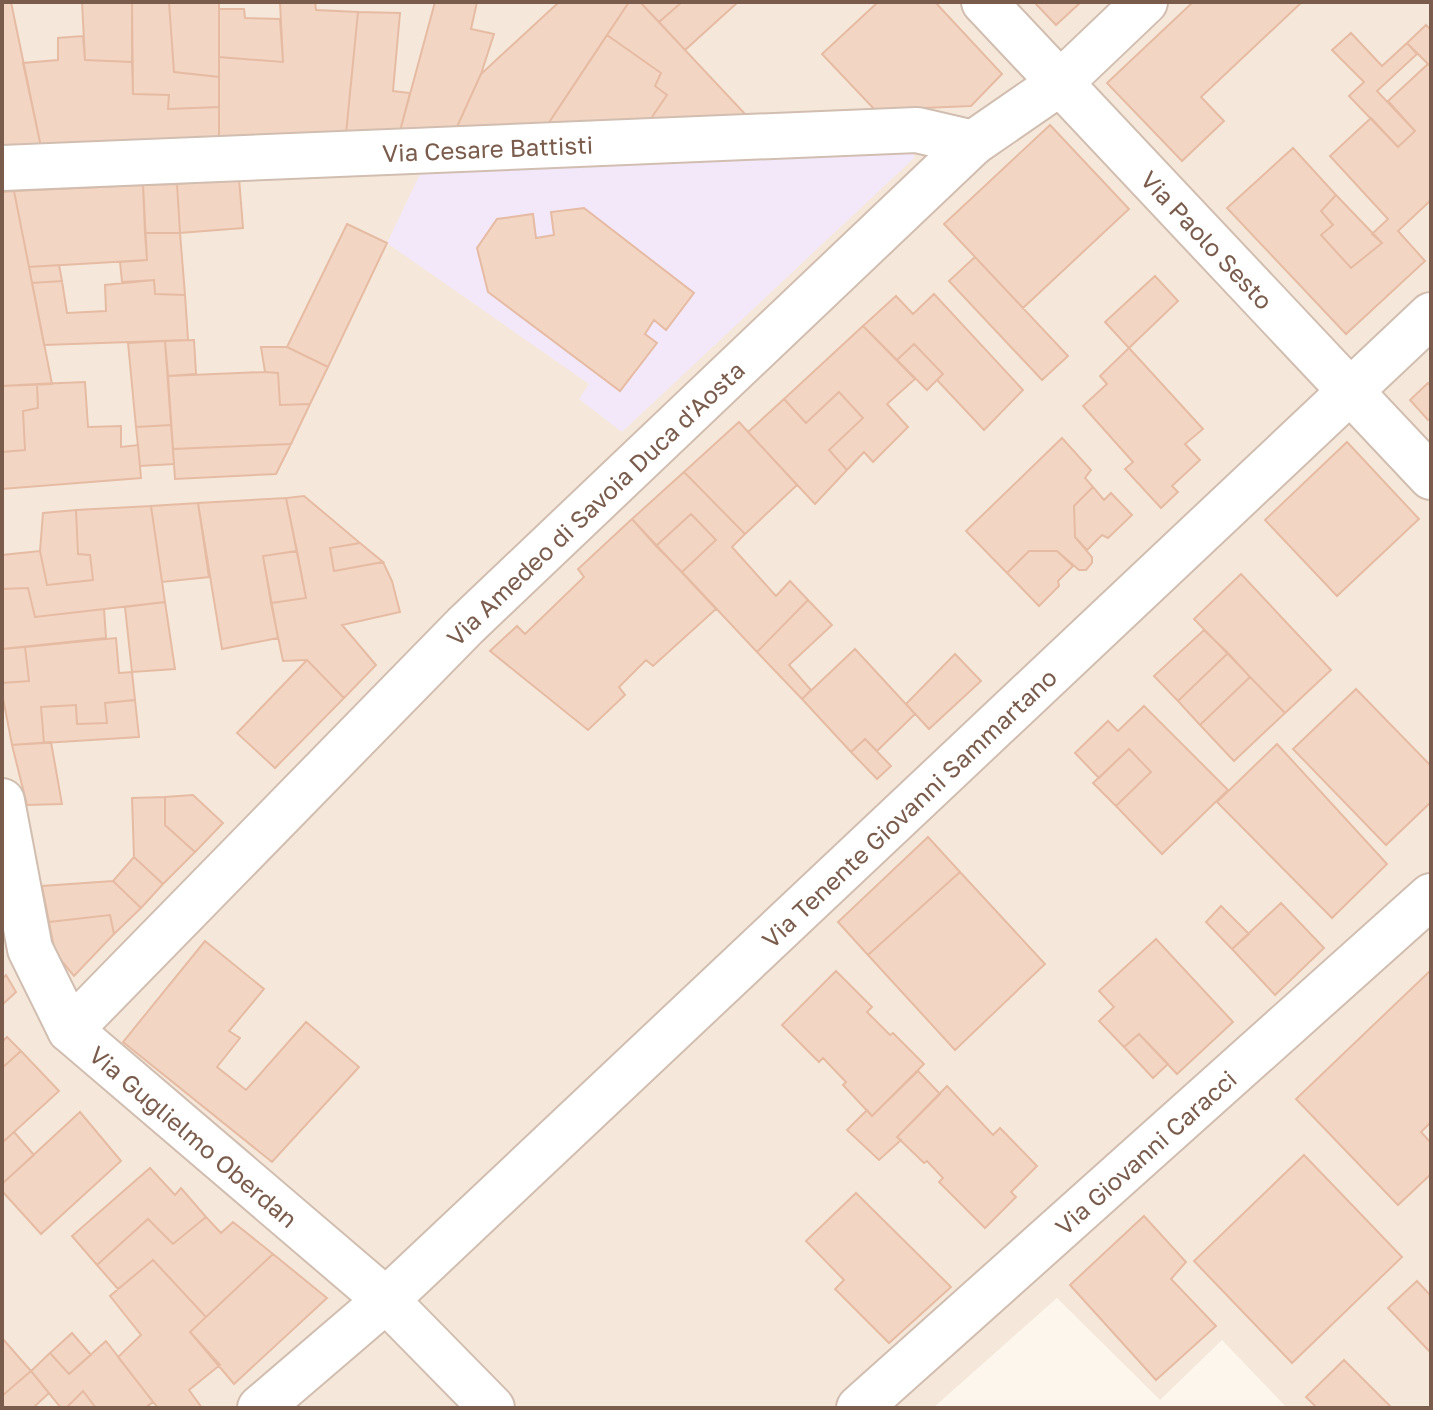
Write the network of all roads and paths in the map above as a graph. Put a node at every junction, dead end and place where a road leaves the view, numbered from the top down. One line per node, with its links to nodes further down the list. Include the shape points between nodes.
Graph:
1 (984, 2): 3 (street, Via Paolo Sesto)
2 (1145, 2): 3 (street, Via Amedeo di Savoia Duca d'Aosta)
3 (1060, 83): 4 (street, Via Amedeo di Savoia Duca d'Aosta); 7 (street, Via Paolo Sesto)
4 (973, 143): 5 (street, Via Cesare Battisti, via 917,130); 11 (street, Via Amedeo di Savoia Duca d'Aosta, via 465,626)
5 (2, 168)
6 (1431, 315): 7 (street, Via Tenente Giovanni Sammartano)
7 (1351, 391): 8 (street, Via Paolo Sesto); 12 (street, Via Tenente Giovanni Sammartano)
8 (1431, 477)
9 (2, 801): 11 (street, Via Guglielmo Oberdan, via 30,949)
10 (1431, 896): 15 (street, Via Giovanni Caracci)
11 (70, 1030): 12 (street, Via Guglielmo Oberdan)
12 (386, 1300): 13 (street, Via Tenente Giovanni Sammartano); 14 (street, Via Guglielmo Oberdan)
13 (260, 1408)
14 (492, 1408)
15 (859, 1408)

